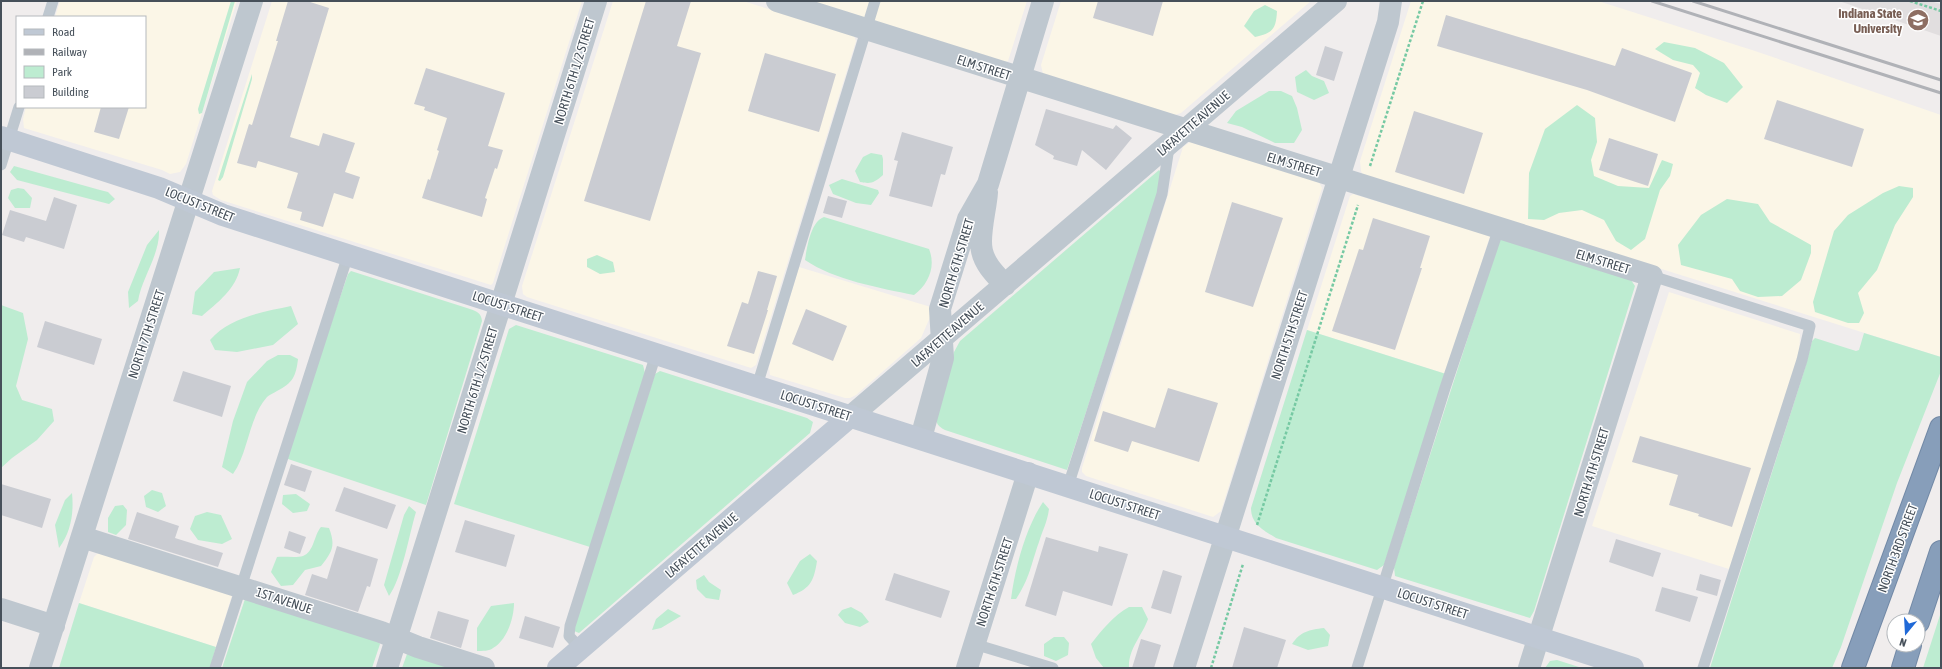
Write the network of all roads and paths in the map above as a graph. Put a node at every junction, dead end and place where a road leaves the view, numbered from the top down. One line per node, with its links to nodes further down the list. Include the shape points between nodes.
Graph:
1 (53, 1): 12 (lane)
2 (252, 1): 23 (street, NORTH 7TH STREET)
3 (596, 1): 28 (street, NORTH 6TH 1/2 STREET)
4 (777, 1): 13 (street, ELM STREET)
5 (875, 1): 13 (lane)
6 (1044, 1): 14 (street, NORTH 6TH STREET)
7 (1336, 1): 16 (street, LAFAYETTE AVENUE)
8 (1391, 1): 20 (street, NORTH 5TH STREET, via 1388,22)
9 (1423, 1): 22 (path)
10 (1910, 1): 11 (path)
11 (1941, 11)
12 (48, 16)
13 (866, 29): 14 (street, ELM STREET); 31 (lane)
14 (1020, 78): 16 (street, ELM STREET); 21 (street, NORTH 6TH STREET)
15 (19, 108): 17 (lane)
16 (1185, 130): 18 (street, LAFAYETTE AVENUE); 20 (street, ELM STREET)
17 (5, 139): 19 (lane); 23 (street, LOCUST STREET)
18 (1164, 148): 27 (street, LAFAYETTE AVENUE); 36 (lane, via 1168,154 1162,194)
19 (1, 165)
20 (1339, 178): 22 (street, ELM STREET); 37 (street, NORTH 5TH STREET)
21 (988, 184): 27 (street, via 982,250 991,270); 29 (street, NORTH 6TH STREET, via 968,219 940,309)
22 (1364, 186): 24 (street, ELM STREET); 39 (path)
23 (189, 200): 25 (street, LOCUST STREET, via 223,215); 38 (street, NORTH 7TH STREET)
24 (1499, 228): 26 (street, ELM STREET); 42 (lane, via 1445,388)
25 (348, 255): 28 (street, LOCUST STREET); 41 (lane)
26 (1652, 276): 46 (street, NORTH 4TH STREET); 63 (lane, ELM STREET, via 1810,326 1802,360)
27 (1005, 285): 29 (street, LAFAYETTE AVENUE)
28 (501, 304): 30 (street, LOCUST STREET); 47 (street, NORTH 6TH 1/2 STREET)
29 (941, 339): 32 (street, LAFAYETTE AVENUE); 34 (street, NORTH 6TH STREET, via 942,358)
30 (656, 354): 31 (street, LOCUST STREET); 49 (lane, via 570,626 569,636)
31 (757, 386): 32 (street, LOCUST STREET)
32 (850, 416): 34 (street, LOCUST STREET); 49 (street, LAFAYETTE AVENUE)
33 (1941, 428): 64 (highway, NORTH 3RD STREET)
34 (921, 438): 35 (street, LOCUST STREET)
35 (1028, 473): 36 (street, LOCUST STREET); 48 (street, NORTH 6TH STREET)
36 (1068, 486): 37 (street, LOCUST STREET)
37 (1226, 536): 39 (street, LOCUST STREET); 58 (street, NORTH 5TH STREET)
38 (82, 537): 41 (street, 1ST AVENUE); 45 (street, NORTH 7TH STREET)
39 (1250, 544): 42 (street, LOCUST STREET); 59 (path)
40 (1941, 552): 44 (highway)
41 (240, 586): 47 (street, 1ST AVENUE); 52 (lane)
42 (1384, 587): 46 (street, LOCUST STREET); 60 (lane)
43 (1, 609): 45 (street)
44 (1921, 613)
45 (54, 626): 51 (street, NORTH 7TH STREET)
46 (1539, 636): 61 (street, NORTH 4TH STREET); 62 (street, LOCUST STREET)
47 (396, 637): 53 (street, NORTH 6TH 1/2 STREET); 54 (street, 1ST AVENUE, via 418,647)
48 (974, 644): 56 (street, NORTH 6TH STREET); 57 (lane)
49 (580, 649): 55 (street, LAFAYETTE AVENUE)
50 (1908, 653): 65 (highway)
51 (40, 668)
52 (215, 668)
53 (386, 668)
54 (484, 668)
55 (558, 668)
56 (967, 668)
57 (1053, 668)
58 (1184, 668)
59 (1211, 668)
60 (1357, 668)
61 (1529, 668)
62 (1633, 668)
63 (1704, 668)
64 (1853, 668)
65 (1903, 668)

